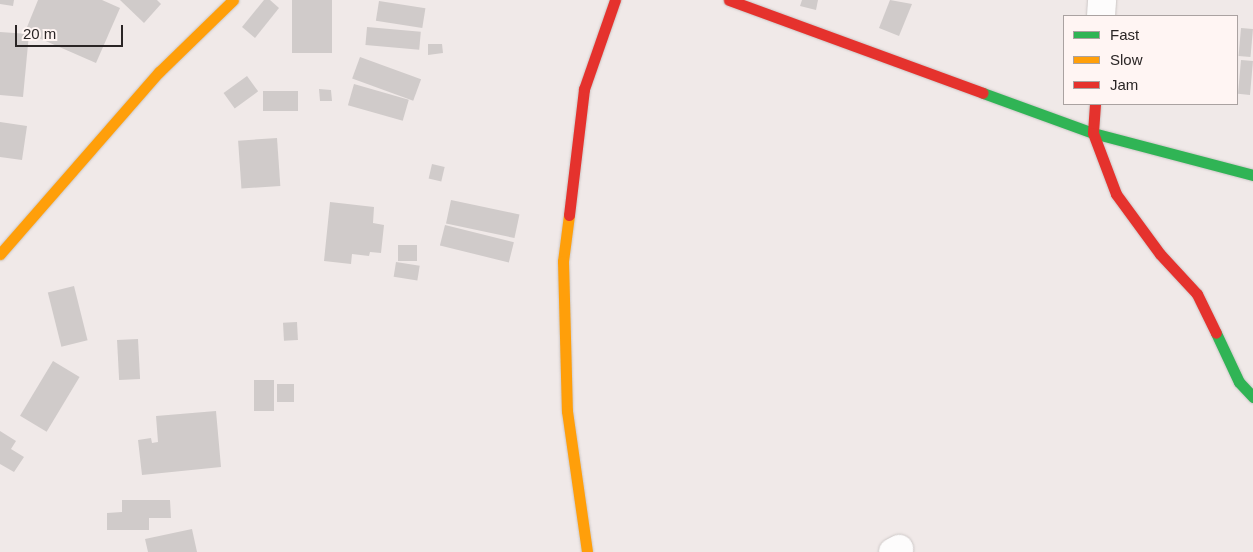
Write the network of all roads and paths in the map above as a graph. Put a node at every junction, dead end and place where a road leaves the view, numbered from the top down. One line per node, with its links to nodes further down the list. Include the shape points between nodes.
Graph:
1 (233, 0): 9 (street, via 159,72)
2 (615, 0): 11 (street, via 584,89 564,261 567,411)
3 (729, 0): 7 (street)
4 (1102, 0): 5 (street)
5 (1101, 15)
6 (1095, 105): 7 (street)
7 (1093, 133): 8 (street); 10 (street, via 1116,194 1160,254 1197,294 1239,382)
8 (1253, 175)
9 (0, 254)
10 (1253, 397)
11 (587, 552)

